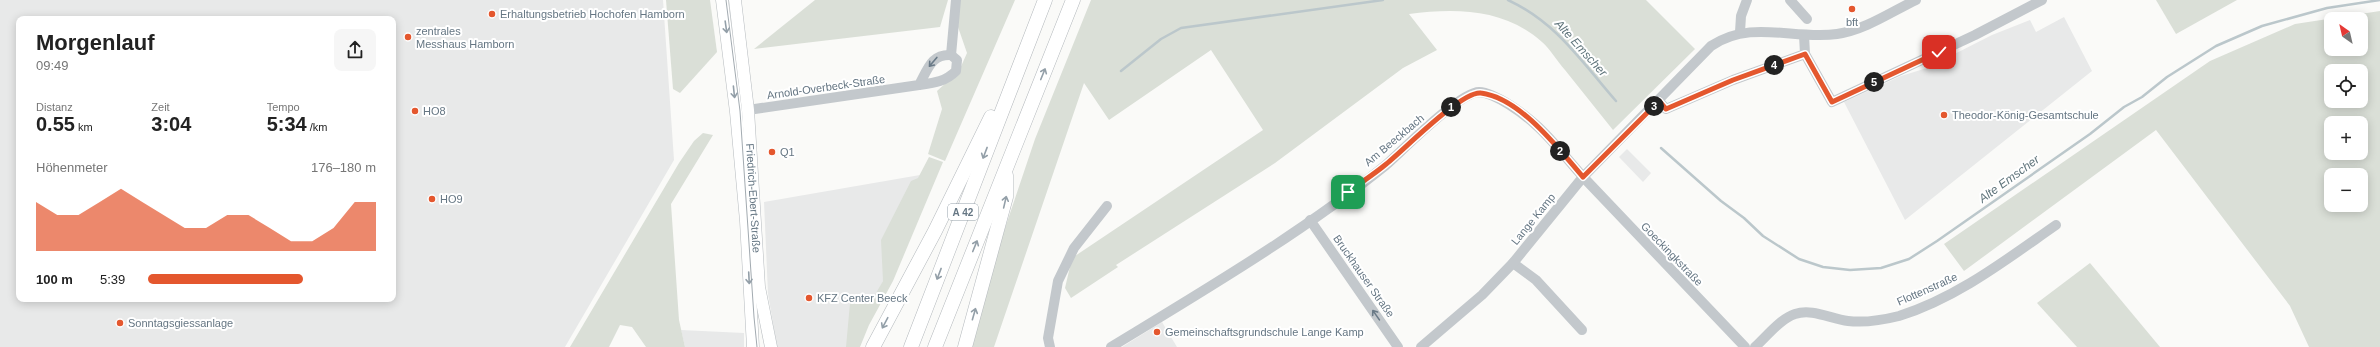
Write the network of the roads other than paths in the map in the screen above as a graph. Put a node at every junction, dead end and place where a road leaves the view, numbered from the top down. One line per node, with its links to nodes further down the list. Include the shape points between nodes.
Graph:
1 (722, 0): 13 (main road, one-way to 13)
2 (735, 0): 13 (main road)
3 (956, 0): 14 (street, Arnold-Overbeck-Straße)
4 (1045, 0): 16 (highway, A 42)
5 (1073, 0): 20 (highway, A 42, one-way to 5)
6 (1747, 0): 11 (street)
7 (1790, 0): 10 (street)
8 (1916, 0): 12 (street, via 1850,31)
9 (2042, 0): 15 (street, via 1975,35 1832,102)
10 (1807, 19)
11 (1740, 32): 12 (street); 18 (street, Lange Kamp, via 1712,46)
12 (1804, 35): 15 (street)
13 (736, 51): 19 (main road, Friedrich-Ebert-Straße)
14 (951, 54): 17 (street, one-way to 17, via 941,54 933,61); 17 (street, Arnold-Overbeck-Straße, via 957,60 956,71 948,79)
15 (1805, 54): 18 (street, via 1733,80 1666,109)
16 (1014, 77): 29 (highway, one-way to 29, via 989,120 935,231); 30 (highway, A 42, one-way to 30)
17 (919, 85): 19 (street, Arnold-Overbeck-Straße)
18 (1659, 101): 21 (street, Lange Kamp)
19 (742, 111): 27 (main road, Friedrich-Ebert-Straße, one-way to 27); 28 (main road, Friedrich-Ebert-Straße, via 759,287)
20 (1006, 168): 31 (highway, A 42, one-way to 20); 32 (highway, one-way to 20, via 1006,197)
21 (1583, 177): 23 (street, Am Beeckbach, via 1537,125 1507,104 1479,92 1470,94 1456,103 1385,165); 25 (street, Lange Kamp); 37 (street, Goeckingkstraße)
22 (1107, 206): 33 (street, via 1074,248 1058,281 1048,338)
23 (1310, 220): 34 (street, Am Beeckbach); 35 (street, Bruckhauser Straße, one-way to 23)
24 (2056, 225): 38 (street, Flottenstraße, via 1988,272 1917,309 1872,321 1848,321 1804,312 1795,314 1782,322)
25 (1513, 263): 26 (street, via 1536,280); 36 (street, Lange Kamp, via 1482,295)
26 (1582, 330)
27 (753, 347)
28 (771, 347)
29 (873, 347)
30 (911, 347)
31 (935, 347)
32 (965, 347)
33 (1050, 347)
34 (1111, 347)
35 (1398, 347)
36 (1421, 347)
37 (1745, 347)
38 (1755, 347)

